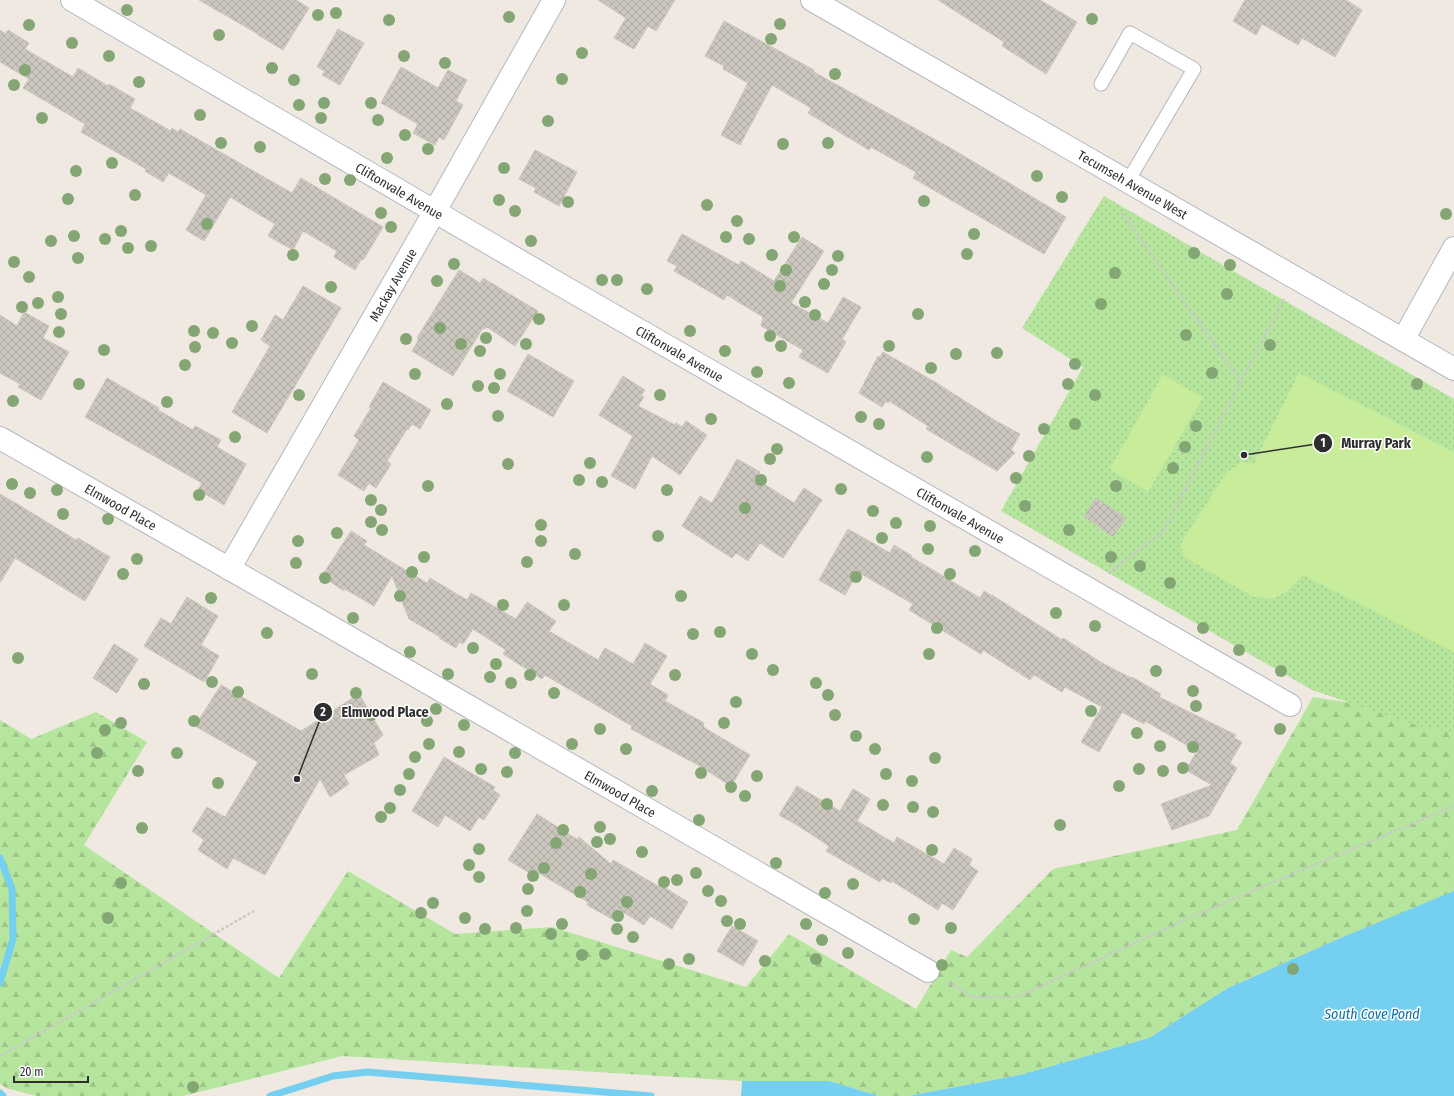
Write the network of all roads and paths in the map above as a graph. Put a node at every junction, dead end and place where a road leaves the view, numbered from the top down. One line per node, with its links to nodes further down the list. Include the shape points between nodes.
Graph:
1 (72, 0): 6 (street, Cliftonvale Avenue)
2 (554, 0): 6 (street, Mackay Avenue)
3 (812, 0): 5 (street, Tecumseh Avenue West)
4 (1101, 84): 5 (lane, via 1130,33 1194,69)
5 (1128, 181): 9 (street, Tecumseh Avenue West)
6 (435, 211): 14 (street, Mackay Avenue); 15 (street, Cliftonvale Avenue)
7 (1122, 213): 12 (path)
8 (1454, 248): 10 (street)
9 (1295, 278): 10 (street, Tecumseh Avenue West); 12 (path)
10 (1403, 340): 11 (street, Tecumseh Avenue West)
11 (1454, 369)
12 (1241, 382): 15 (path, via 1163,532)
13 (0, 438): 14 (street, Elmwood Place)
14 (229, 569): 19 (street, Elmwood Place)
15 (1086, 588): 16 (street, Cliftonvale Avenue)
16 (1290, 705)
17 (1454, 806): 19 (path, via 1193,916 1017,997 972,997)
18 (254, 910): 20 (path)
19 (928, 971)
20 (0, 1056)

